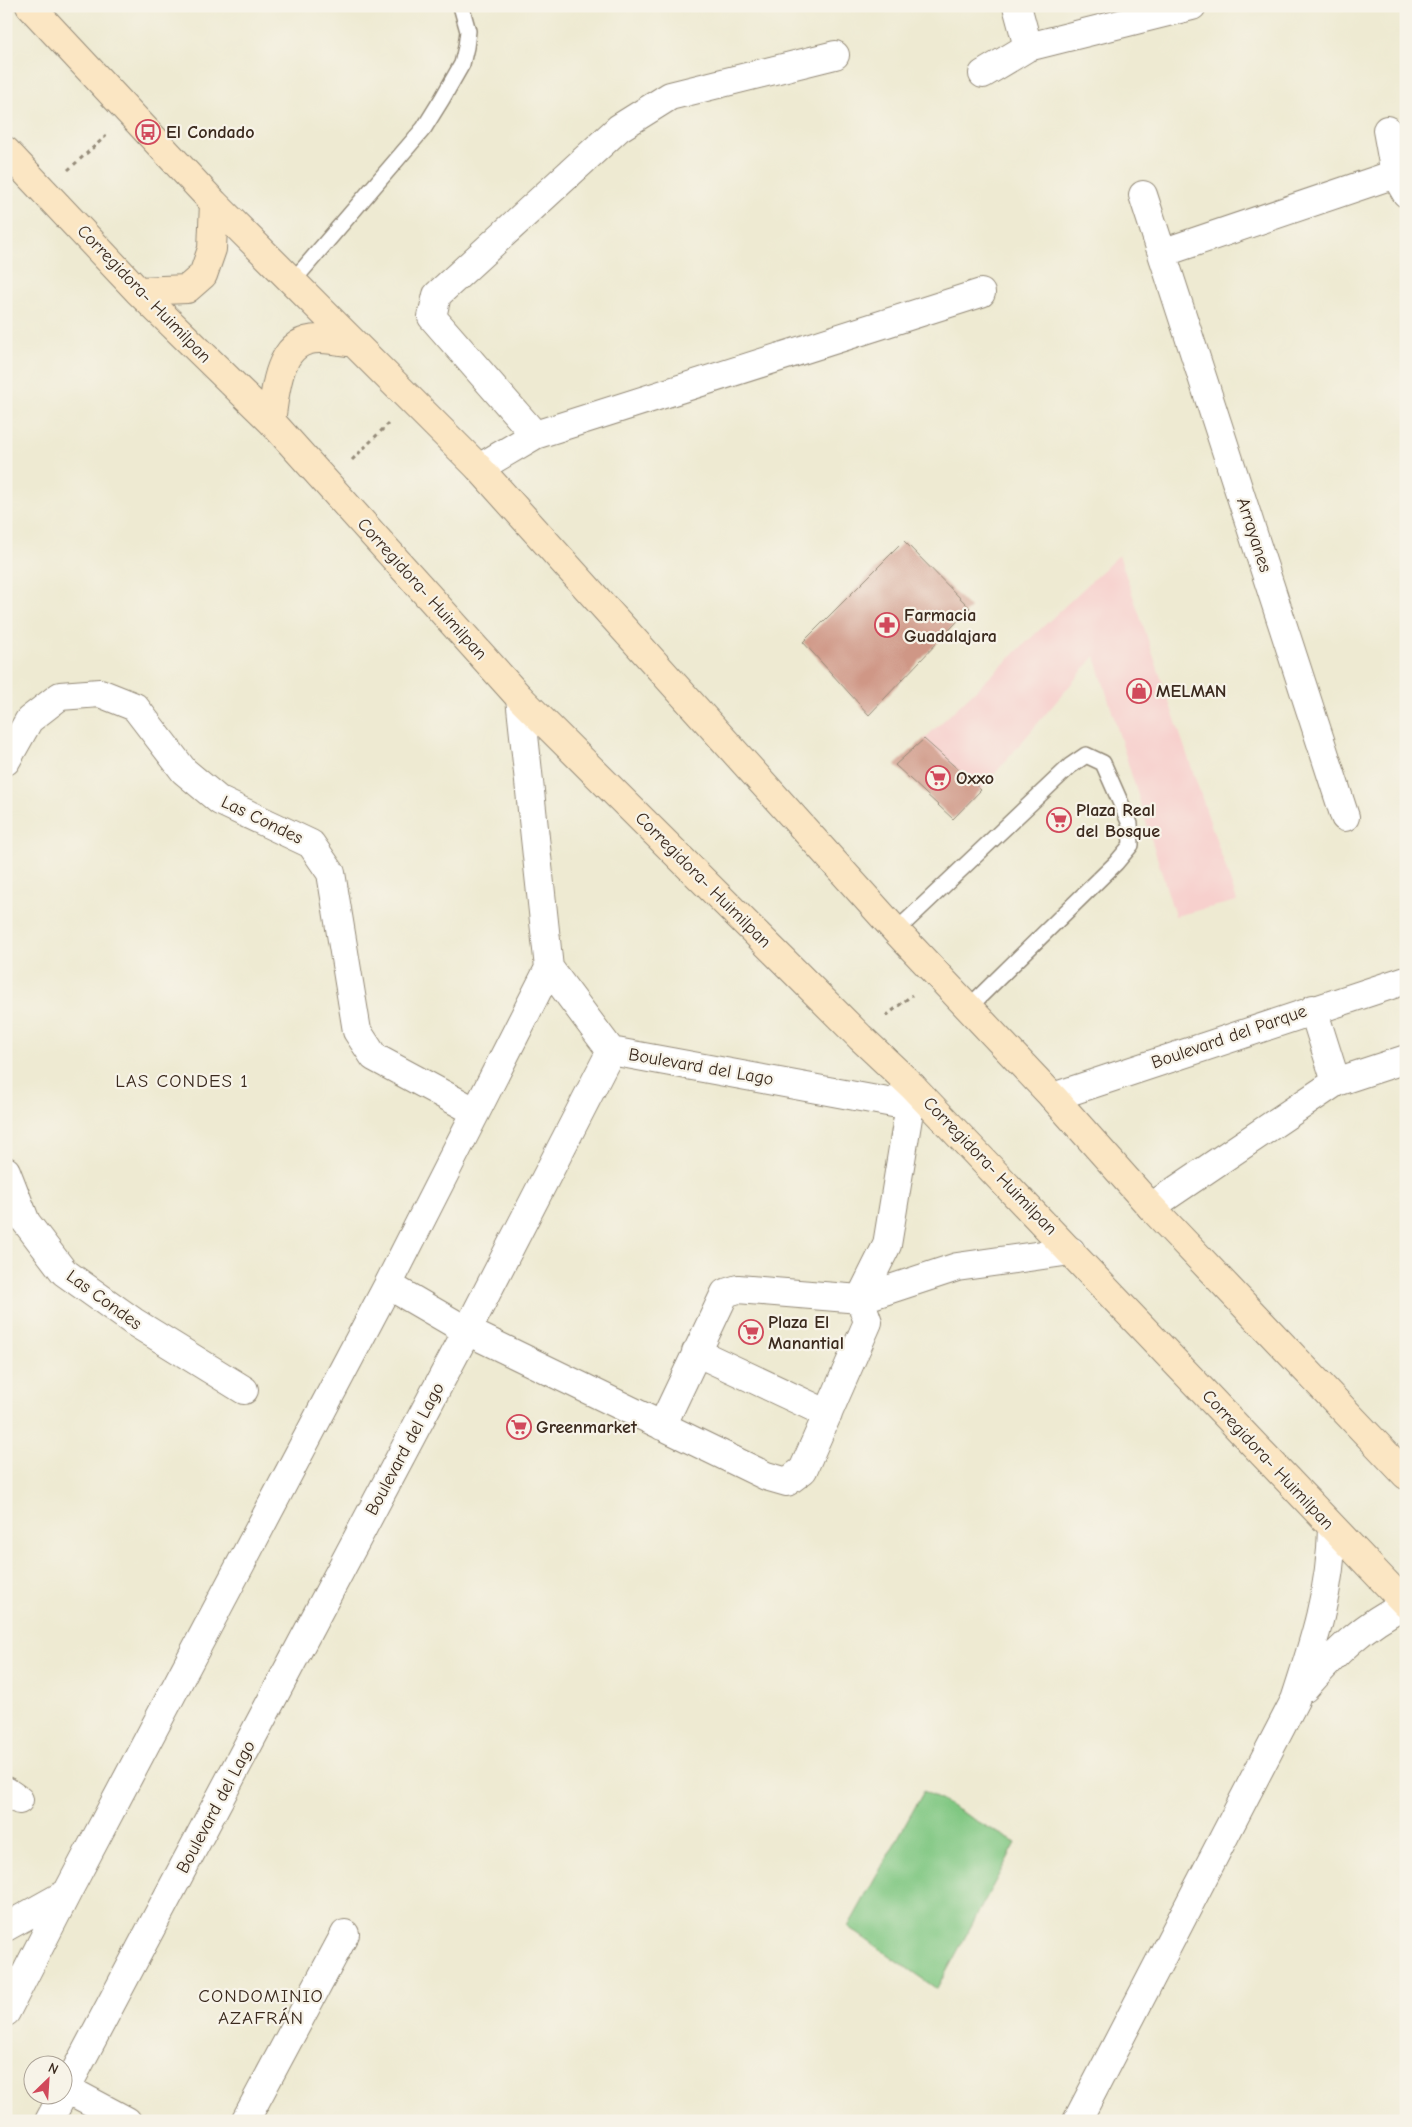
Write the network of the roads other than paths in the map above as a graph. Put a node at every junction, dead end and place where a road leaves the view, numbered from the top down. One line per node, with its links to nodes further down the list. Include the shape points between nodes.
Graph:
1 (30, 6): 12 (main road)
2 (461, 6): 14 (lane, via 468,31 466,47 462,64 442,99 424,128)
3 (1017, 6): 5 (street)
4 (1192, 6): 5 (street)
5 (1028, 47): 7 (street)
6 (834, 55): 19 (street, via 670,96 619,128 436,295 432,317)
7 (983, 74)
8 (1387, 130): 10 (street)
9 (6, 151): 15 (main road, Corregidora- Huimilpan)
10 (1400, 183): 13 (street)
11 (1143, 196): 13 (street, Arrayanes)
12 (214, 203): 14 (main road); 15 (main road, via 212,249 203,275 187,289)
13 (1162, 253): 23 (street, Arrayanes)
14 (293, 281): 17 (main road)
15 (138, 291): 18 (main road, Corregidora- Huimilpan)
16 (981, 293): 19 (street)
17 (354, 343): 18 (main road, via 317,339 299,344 286,356 278,376); 20 (main road)
18 (271, 421): 21 (main road, Corregidora- Huimilpan)
19 (535, 435): 20 (street)
20 (479, 468): 24 (main road)
21 (520, 698): 25 (street); 32 (main road, Corregidora- Huimilpan)
22 (6, 761): 34 (street, Las Condes, via 29,720 60,696 100,693 135,708 184,772 220,801 310,844 331,872 357,1031 374,1057)
23 (1345, 817)
24 (896, 930): 27 (main road); 27 (lane, via 1070,766 1086,755 1102,764 1130,824 1131,845)
25 (550, 968): 29 (street); 34 (street)
26 (1406, 980): 28 (street, Boulevard del Parque)
27 (969, 1007): 33 (main road)
28 (1314, 1009): 31 (street); 33 (street, Boulevard del Parque)
29 (611, 1051): 32 (street, Boulevard del Lago, via 892,1102); 40 (street, Boulevard del Lago)
30 (1406, 1059): 31 (street)
31 (1336, 1082): 36 (street)
32 (914, 1087): 37 (main road, Corregidora- Huimilpan); 39 (street, via 887,1245)
33 (1053, 1097): 36 (main road)
34 (476, 1112): 38 (street)
35 (6, 1171): 42 (street, Las Condes, via 26,1222 64,1272 134,1322)
36 (1151, 1207): 45 (main road)
37 (1071, 1251): 39 (street, via 957,1267); 46 (main road, Corregidora- Huimilpan)
38 (388, 1285): 40 (street); 49 (street)
39 (860, 1300): 41 (street, via 738,1289 725,1293); 43 (street, via 868,1322)
40 (467, 1331): 44 (street); 53 (street, Boulevard del Lago)
41 (696, 1352): 43 (street); 44 (street)
42 (244, 1390)
43 (828, 1414): 44 (street, via 803,1470 788,1482 766,1476)
44 (662, 1426)
45 (1406, 1475)
46 (1332, 1528): 47 (main road, Corregidora- Huimilpan); 48 (street, via 1327,1594)
47 (1406, 1604): 48 (street, via 1354,1636 1334,1654)
48 (1295, 1700): 59 (street)
49 (67, 1893): 50 (street); 52 (street)
50 (6, 1927)
51 (345, 1934): 58 (street)
52 (6, 2012)
53 (72, 2081)
54 (72, 2093): 57 (street)
55 (59, 2104): 56 (street, Boulevard del Lago)
56 (49, 2121)
57 (127, 2121)
58 (245, 2121)
59 (1077, 2121)

